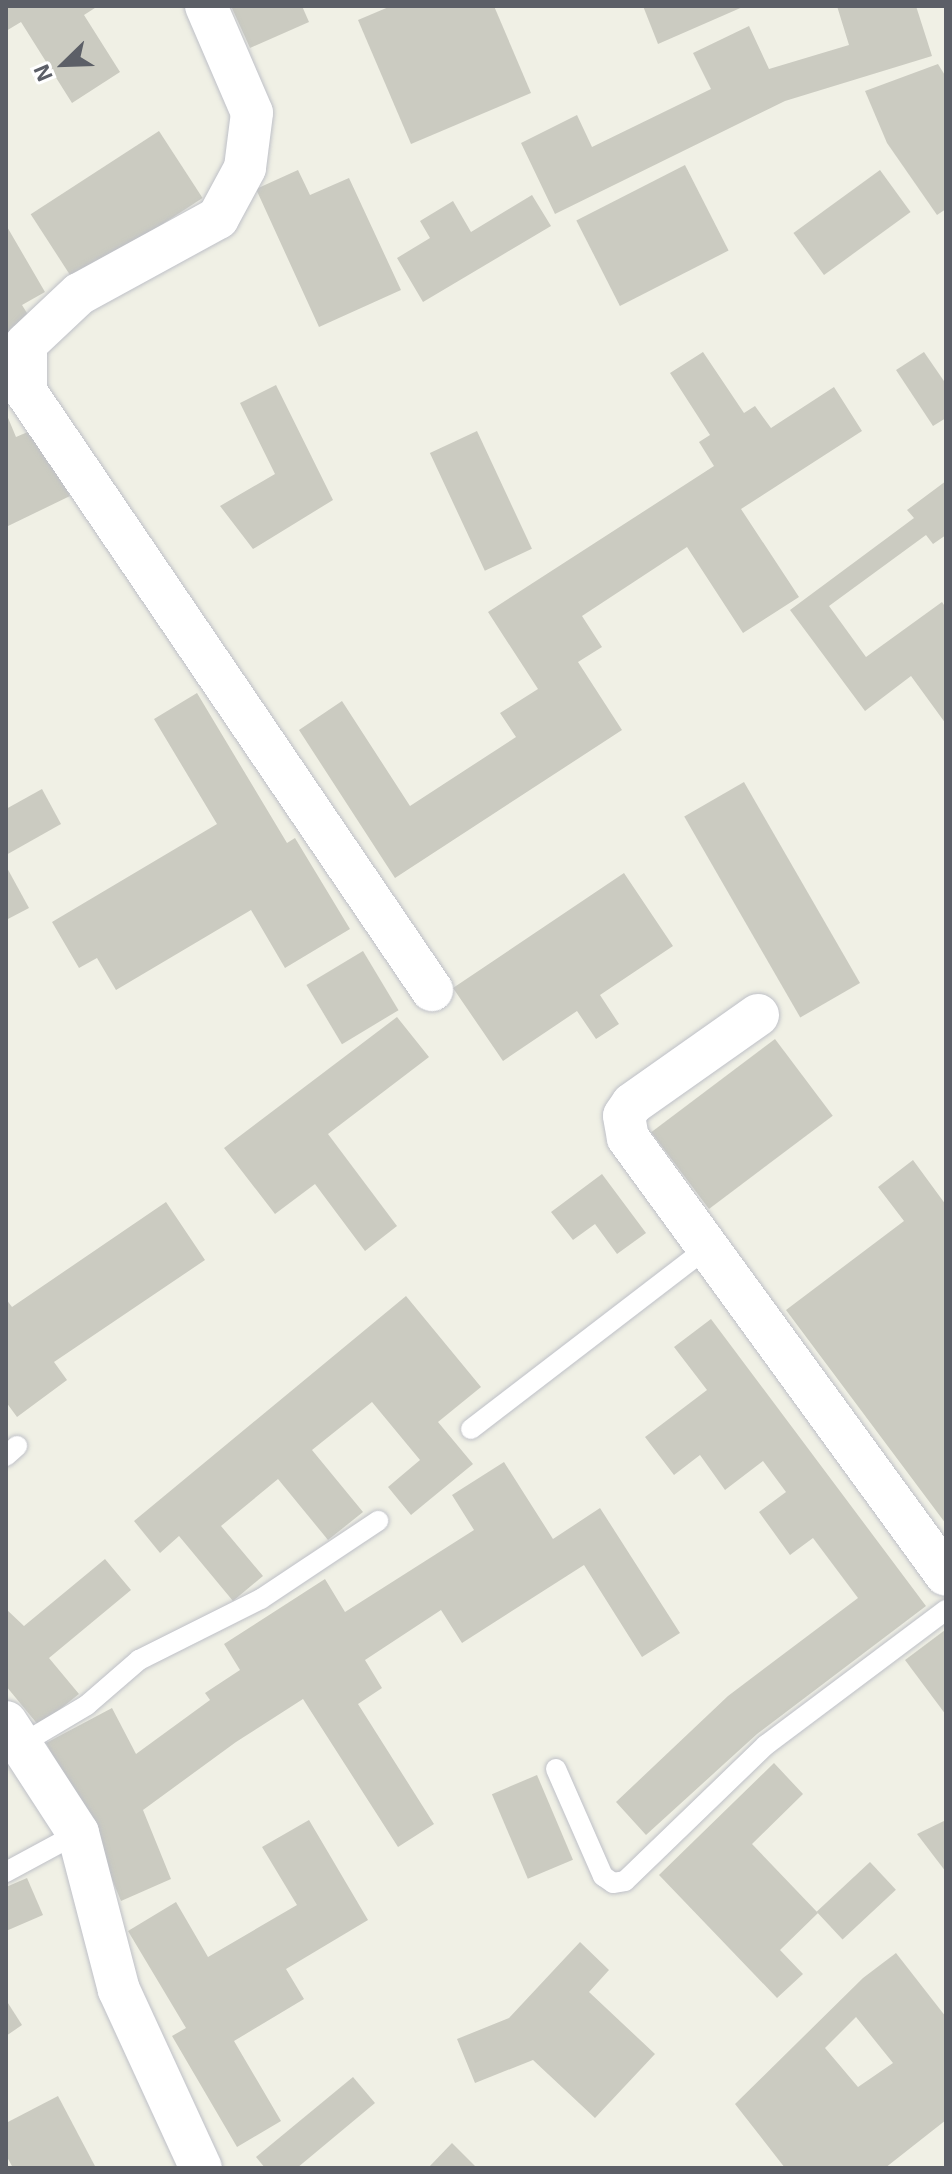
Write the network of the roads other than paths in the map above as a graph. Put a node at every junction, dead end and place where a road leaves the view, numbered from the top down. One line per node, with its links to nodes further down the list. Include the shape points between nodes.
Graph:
1 (206, 6): 2 (street, via 252,113 245,168 218,218 79,294 26,344 26,392)
2 (432, 990)
3 (758, 1015): 4 (street, via 632,1104 624,1116 628,1138)
4 (708, 1247): 5 (lane); 7 (street)
5 (471, 1429)
6 (378, 1521): 9 (lane, via 261,1599 139,1660 87,1705)
7 (946, 1575)
8 (946, 1610): 10 (lane, via 766,1745 625,1881 613,1883 603,1876)
9 (13, 1734): 11 (street)
10 (556, 1769)
11 (78, 1833): 12 (lane); 13 (street, via 119,1990)
12 (6, 1872)
13 (201, 2168)

